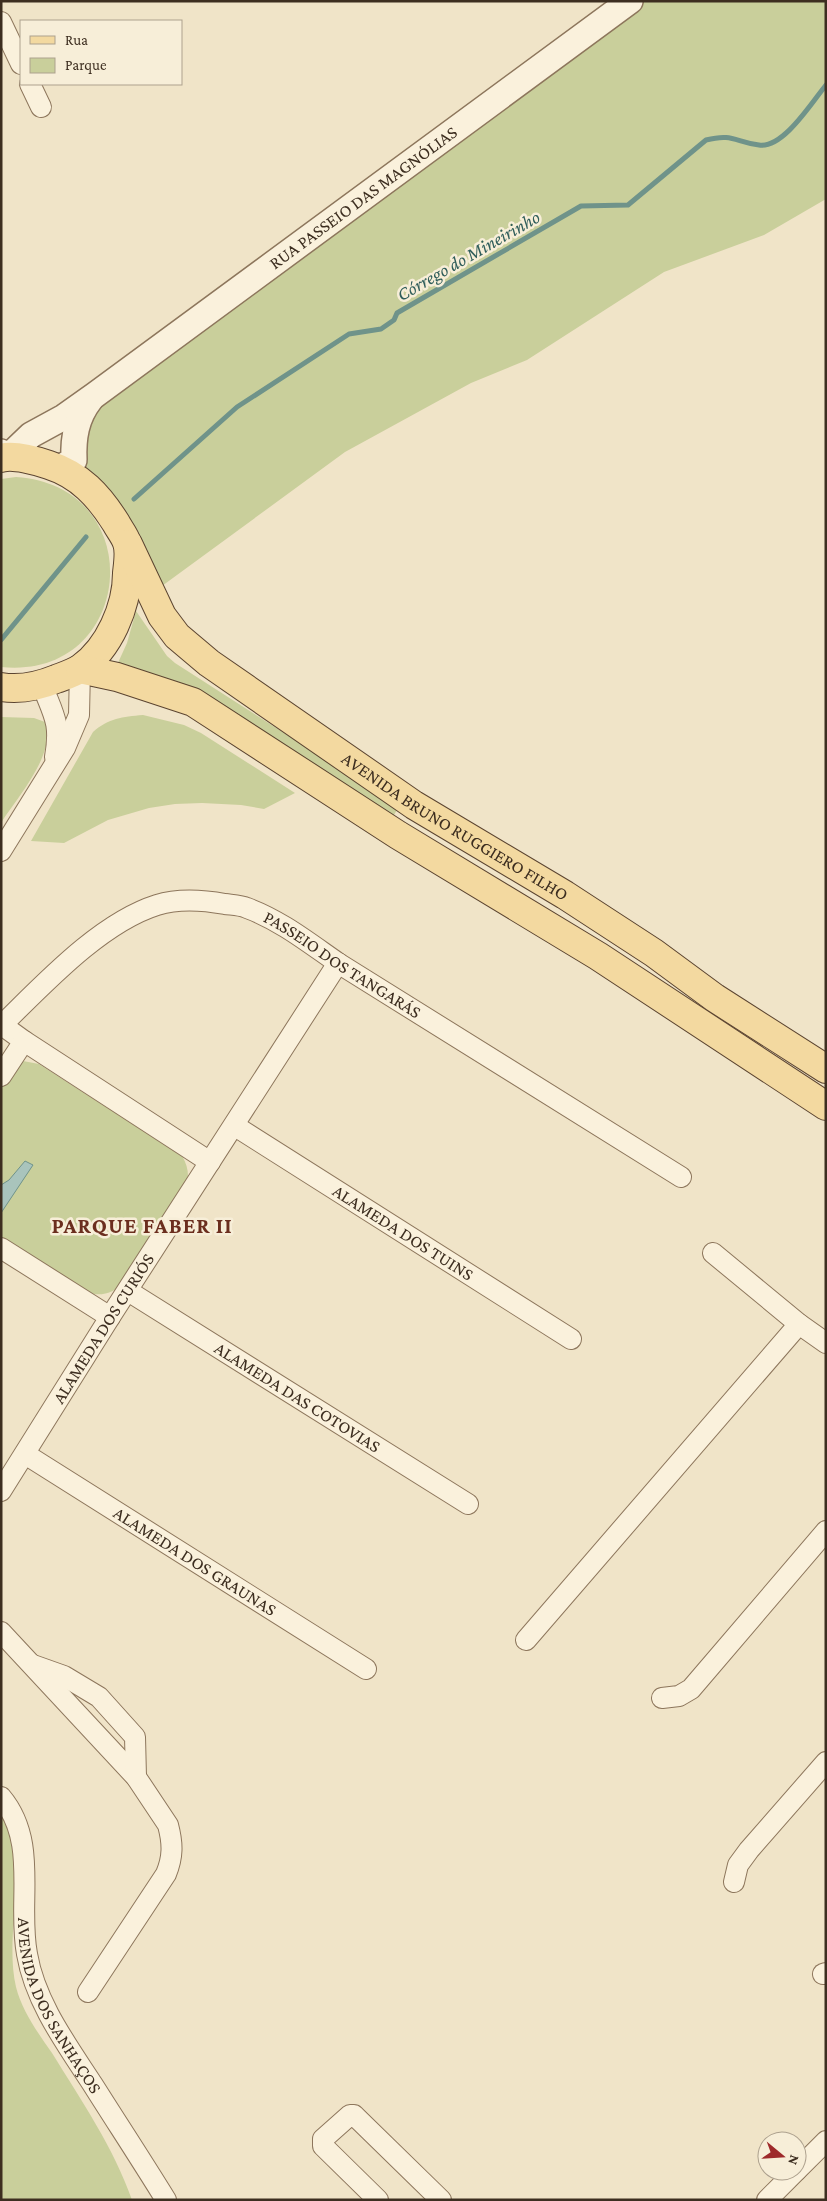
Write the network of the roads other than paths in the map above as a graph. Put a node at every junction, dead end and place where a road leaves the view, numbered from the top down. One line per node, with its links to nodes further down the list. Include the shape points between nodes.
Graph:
1 (630, 1): 6 (street, RUA PASSEIO DAS MAGNÓLIAS)
2 (1, 22): 3 (street)
3 (20, 62)
4 (30, 85): 5 (street)
5 (41, 107)
6 (95, 395): 7 (street, RUA PASSEIO DAS MAGNÓLIAS); 8 (street, RUA PASSEIO DAS MAGNÓLIAS, via 77,425 74,460)
7 (4, 455): 8 (main road, AVENIDA BRUNO RUGGIERO FILHO)
8 (59, 468): 9 (main road, AVENIDA BRUNO RUGGIERO FILHO, via 85,484 102,501)
9 (128, 544): 10 (main road, via 122,608 111,634); 14 (main road, AVENIDA BRUNO RUGGIERO FILHO, via 162,616 177,636)
10 (80, 668): 11 (main road); 13 (street, via 79,715 65,748); 15 (main road, AVENIDA BRUNO RUGGIERO FILHO, via 193,702)
11 (42, 685): 12 (main road); 13 (street, via 58,729)
12 (1, 687)
13 (53, 766): 16 (street)
14 (414, 805): 15 (main road); 20 (main road, AVENIDA BRUNO RUGGIERO FILHO, via 565,895 654,953 714,998)
15 (398, 835): 22 (main road, AVENIDA BRUNO RUGGIERO FILHO, via 598,956)
16 (1, 851)
17 (338, 963): 18 (street, PASSEIO DOS TANGARÁS, via 292,931 246,908 199,899 158,904 130,916 98,938 44,983); 23 (street, ALAMEDA DOS CURIÓS); 25 (street, PASSEIO DOS TANGARÁS)
18 (2, 1025): 19 (street)
19 (24, 1041): 21 (street); 24 (street)
20 (826, 1069)
21 (1, 1076)
22 (826, 1106)
23 (235, 1126): 24 (street, ALAMEDA DOS CURIÓS); 31 (street, ALAMEDA DOS TUINS)
24 (210, 1162): 28 (street, ALAMEDA DOS CURIÓS)
25 (681, 1177)
26 (1, 1248): 29 (street)
27 (713, 1253): 30 (street)
28 (128, 1292): 29 (street, ALAMEDA DOS CURIÓS); 35 (street, ALAMEDA DAS COTOVIAS)
29 (110, 1317): 33 (street, ALAMEDA DOS CURIÓS)
30 (799, 1324): 32 (street); 38 (street)
31 (571, 1339)
32 (826, 1343)
33 (25, 1454): 34 (street, ALAMEDA DOS CURIÓS); 40 (street, ALAMEDA DOS GRAUNAS)
34 (1, 1491)
35 (468, 1504)
36 (826, 1531): 41 (street, via 691,1689 679,1696)
37 (1, 1632): 39 (street)
38 (526, 1640)
39 (29, 1663): 43 (street); 43 (street, via 64,1676 99,1697 135,1737)
40 (366, 1669)
41 (662, 1698)
42 (826, 1762): 45 (street, via 749,1850 738,1865)
43 (136, 1777): 46 (street, via 168,1825 172,1842 171,1862)
44 (1, 1797): 50 (street, AVENIDA DOS SANHAÇOS, via 23,1842 23,1922 26,1953 36,1988 63,2039)
45 (734, 1882)
46 (88, 1992)
47 (826, 2140): 48 (street)
48 (807, 2159)
49 (785, 2181): 53 (street)
50 (166, 2200)
51 (378, 2200): 52 (street, via 323,2146 323,2139 350,2115 354,2115)
52 (441, 2200)
53 (767, 2200)

